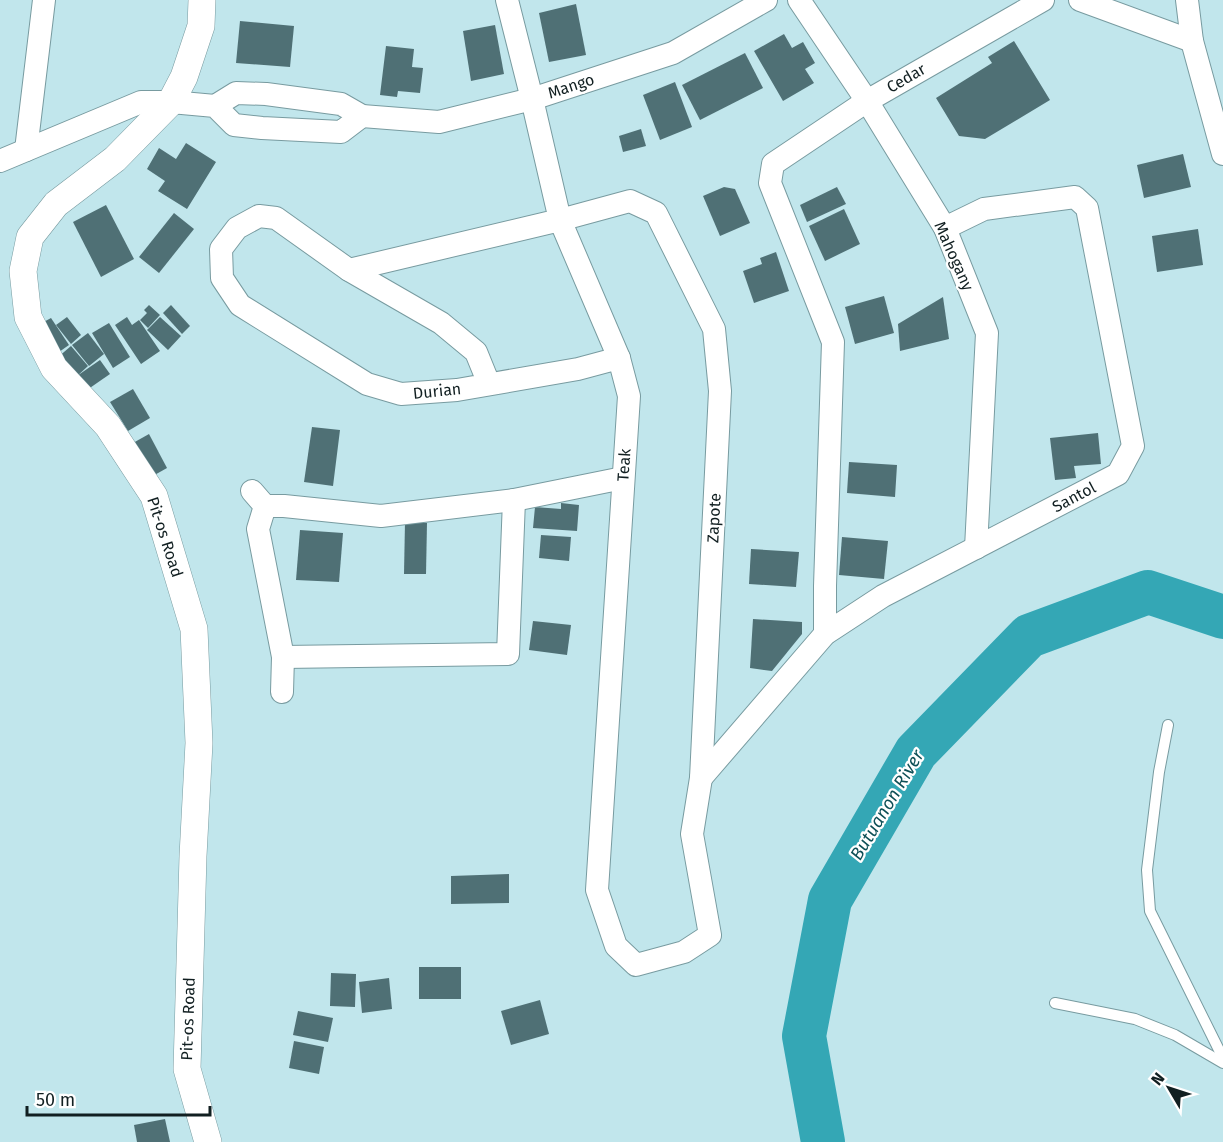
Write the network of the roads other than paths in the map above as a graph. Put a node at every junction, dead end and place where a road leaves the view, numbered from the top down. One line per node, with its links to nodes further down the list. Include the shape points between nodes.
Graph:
1 (44, 0): 15 (street)
2 (202, 0): 12 (street, Pit-os Road, via 201,26 184,78)
3 (507, 0): 10 (street, Teak)
4 (766, 0): 10 (street, Mango, via 674,53)
5 (799, 0): 11 (street, Mahogany)
6 (1043, 0): 11 (street, Cedar)
7 (1080, 0): 9 (street)
8 (1186, 0): 9 (street)
9 (1192, 41): 16 (street)
10 (532, 99): 14 (street, Mango, via 439,122); 18 (street, Teak)
11 (867, 101): 19 (street, Mahogany); 26 (street, Cedar, via 773,164 770,183 833,342)
12 (171, 102): 13 (street); 15 (street, via 141,102); 35 (street, Pit-os Road, via 115,159 56,204 30,237 23,271 28,317 54,368 108,426 154,496 194,629 199,743 187,1069)
13 (215, 106): 14 (street, Mango, via 236,93 266,94 342,104); 14 (street, via 234,125 262,128 341,132)
14 (362, 116)
15 (26, 150): 17 (street)
16 (1223, 154)
17 (0, 161)
18 (561, 220): 20 (street, Zapote); 21 (street, Teak); 30 (street, Zapote, via 630,201 656,213 714,328 720,391)
19 (945, 228): 25 (street, Mahogany, via 987,333); 25 (street, Santol, via 984,209 1075,197 1087,208 1133,446 1118,474)
20 (349, 270): 22 (street, via 450,330 476,352); 22 (street, Durian, via 276,218 259,216 237,228 221,249 222,278 240,305 367,384 401,394)
21 (619, 358): 22 (street, Durian); 23 (street, Teak, via 629,396)
22 (489, 384)
23 (623, 478): 24 (street); 31 (street, Teak, via 597,890 616,946 636,965 684,952)
24 (514, 500): 27 (street, via 508,654); 27 (street, via 381,516 284,506 258,498 258,529)
25 (976, 548): 26 (street, Santol, via 883,596)
26 (825, 634): 30 (street, Santol)
27 (283, 657): 28 (street)
28 (282, 692)
29 (1168, 725): 33 (lane, via 1147,870 1150,911)
30 (701, 778): 31 (street, Zapote, via 692,834)
31 (710, 935)
32 (1055, 1003): 34 (lane, via 1135,1019 1175,1035)
33 (1223, 1058)
34 (1223, 1063)
35 (208, 1142)

